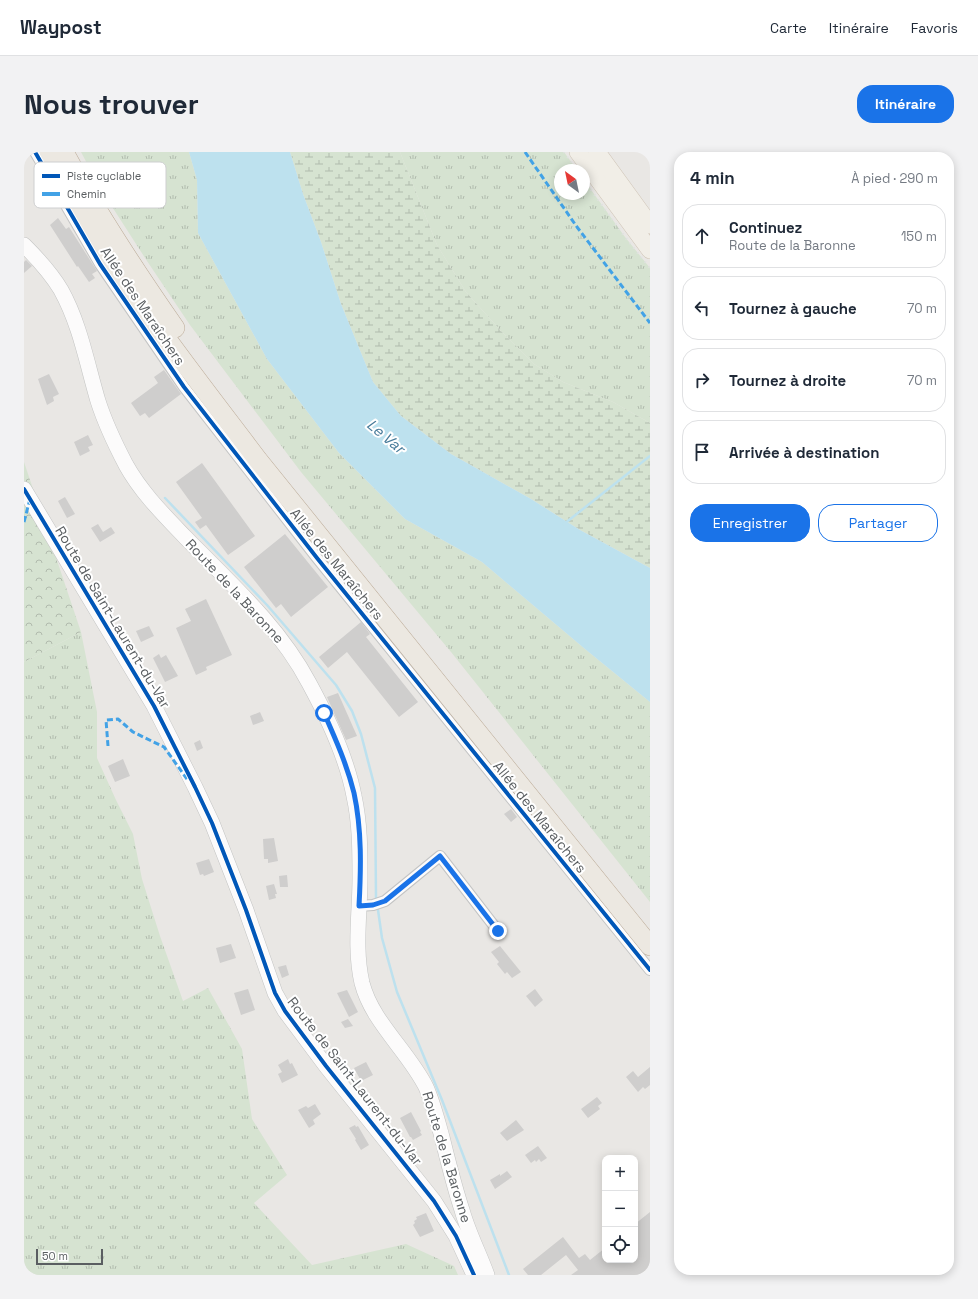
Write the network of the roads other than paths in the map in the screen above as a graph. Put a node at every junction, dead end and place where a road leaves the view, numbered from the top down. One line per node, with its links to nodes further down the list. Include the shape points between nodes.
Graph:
1 (35, 152): 6 (street, Allée des Maraîchers)
2 (49, 152): 7 (highway)
3 (64, 152): 8 (highway)
4 (578, 152): 14 (main road)
5 (596, 152): 12 (main road)
6 (41, 162)
7 (55, 162)
8 (70, 162)
9 (68, 208): 20 (street, Allée des Maraîchers, via 100,264 184,387 332,576)
10 (82, 208): 19 (highway, via 138,299 206,393)
11 (97, 208): 17 (highway, via 149,291 217,387)
12 (650, 225)
13 (24, 245): 16 (main road, Route de la Baronne, via 55,280 66,300 79,333 98,403 117,448 134,478 156,506 279,636 309,682 341,751 354,794 359,834)
14 (650, 250)
15 (24, 489): 21 (main road, Route de Saint-Laurent-du-Var, via 154,706 192,780 246,910 275,993 285,1011 446,1217)
16 (359, 906): 18 (street, via 385,901 440,856); 22 (main road, Route de la Baronne, via 359,966 370,1006 420,1076 432,1102 463,1213)
17 (650, 926)
18 (498, 931)
19 (650, 946)
20 (650, 970)
21 (474, 1275)
22 (487, 1275)

